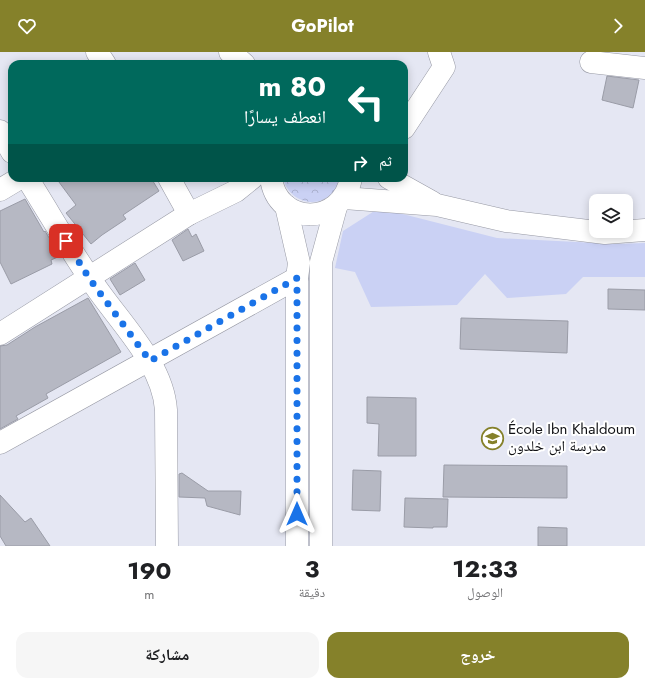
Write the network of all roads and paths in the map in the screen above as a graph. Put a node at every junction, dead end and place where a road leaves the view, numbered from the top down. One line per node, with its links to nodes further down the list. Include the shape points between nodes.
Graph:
1 (439, 52): 4 (street, via 444,67)
2 (591, 62): 3 (street)
3 (645, 68)
4 (408, 122)
5 (0, 132): 6 (street)
6 (8, 145)
7 (13, 182): 13 (street)
8 (29, 182): 19 (street)
9 (171, 182): 17 (street)
10 (350, 182): 14 (street)
11 (396, 182): 15 (street)
12 (258, 183): 16 (street, via 277,196); 17 (street)
13 (0, 190)
14 (340, 202): 15 (street); 16 (street, via 324,213 310,215); 26 (street, via 321,262)
15 (437, 205): 18 (street, via 506,221 604,233)
16 (286, 206): 20 (street, via 299,263)
17 (189, 214): 19 (street)
18 (645, 230)
19 (89, 278): 21 (street); 22 (street)
20 (297, 278): 22 (street); 25 (street)
21 (0, 334)
22 (150, 361): 23 (street); 24 (street, via 166,398)
23 (0, 443)
24 (167, 546)
25 (297, 546)
26 (321, 546)

